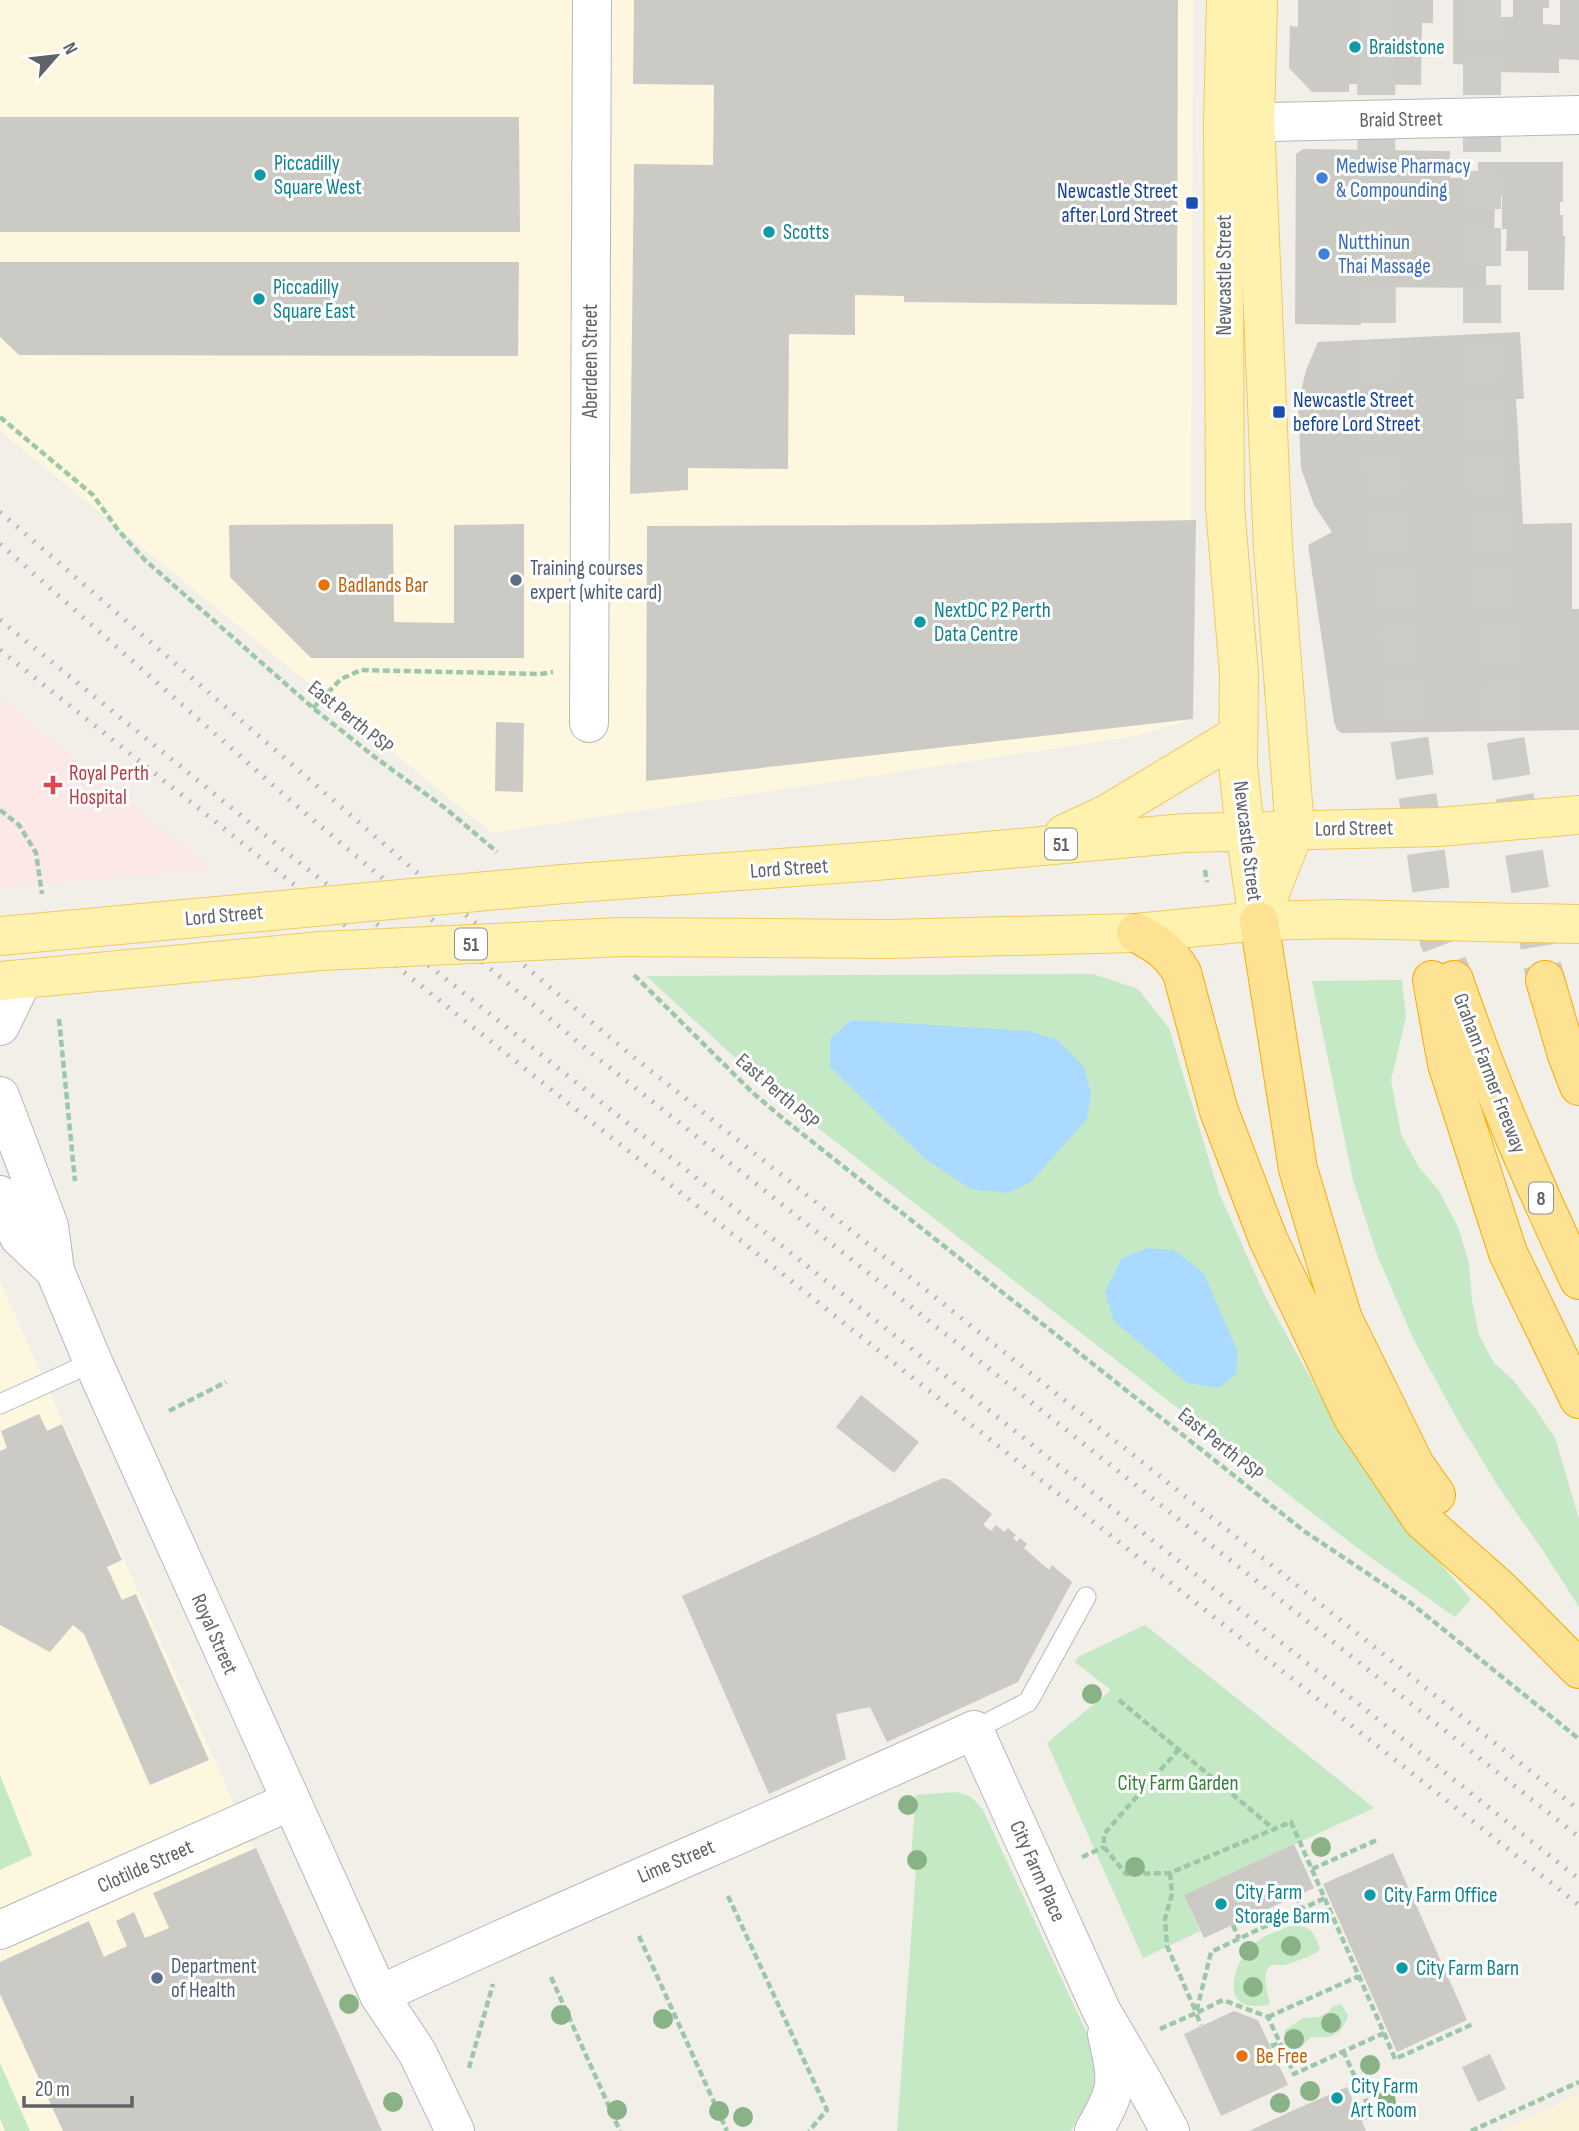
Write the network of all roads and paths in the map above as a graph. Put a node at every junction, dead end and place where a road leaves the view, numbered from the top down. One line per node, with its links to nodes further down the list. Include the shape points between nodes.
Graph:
1 (592, 0): 7 (street, Aberdeen Street)
2 (1226, 0): 5 (main road, Newcastle Street)
3 (1258, 0): 5 (main road, Newcastle Street)
4 (1579, 115): 5 (street, Braid Street)
5 (1239, 122): 10 (main road, Newcastle Street, via 1225,507 1239,673); 13 (main road, Newcastle Street)
6 (0, 417): 8 (path, East Perth PSP, via 93,495 145,560)
7 (588, 665): 8 (path, via 540,674 361,670 341,678); 9 (street, Aberdeen Street)
8 (313, 708): 16 (path, East Perth PSP)
9 (589, 723)
10 (1238, 735): 14 (main road, Newcastle Street); 15 (main road, via 1107,814)
11 (0, 810): 17 (path, via 19,825 36,853)
12 (1579, 815): 13 (main road, Lord Street / 51, via 1439,827)
13 (1294, 829): 14 (main road, Lord Street / 51); 18 (main road, Newcastle Street)
14 (1245, 831): 15 (main road, Lord Street / 51); 18 (main road, Newcastle Street)
15 (1035, 846): 21 (main road, Lord Street / 51, bridge)
16 (502, 857)
17 (42, 894)
18 (1259, 921): 19 (main road, 51); 20 (main road, 51); 38 (highway, via 1298,1169 1343,1319 1415,1465)
19 (1579, 924)
20 (1136, 933): 22 (main road, 51, via 888,939); 38 (highway, via 1163,949 1182,974 1219,1111 1268,1239 1353,1418 1422,1520)
21 (0, 936)
22 (625, 954): 23 (main road, 51, bridge, via 321,951); 43 (path, East Perth PSP, via 753,1093 786,1122 1304,1531 1428,1616)
23 (11, 980): 26 (street)
24 (1545, 980): 27 (highway)
25 (59, 1019): 29 (path)
26 (0, 1026)
27 (1579, 1086)
28 (0, 1096): 31 (street, Royal Street, via 49,1226)
29 (75, 1185)
30 (0, 1195): 31 (street, Royal Street, via 19,1237)
31 (55, 1271): 33 (street, Royal Street)
32 (1579, 1280): 35 (highway, Graham Farmer Freeway / 8, via 1474,1038 1443,980 1447,1065 1508,1253)
33 (93, 1362): 36 (lane); 45 (street, Royal Street)
34 (226, 1382): 37 (path)
35 (1579, 1399)
36 (0, 1404)
37 (169, 1411)
38 (1500, 1589): 40 (highway)
39 (1086, 1597): 42 (lane, via 1028,1702)
40 (1579, 1669)
41 (1119, 1700): 44 (path)
42 (974, 1730): 63 (street, Lime Street); 64 (street, City Farm Place)
43 (1579, 1739)
44 (1180, 1749): 46 (path); 48 (path, via 1104,1834)
45 (291, 1801): 57 (street, Clotilde Street); 63 (street, Royal Street)
46 (1275, 1830): 50 (path, via 1292,1822); 51 (path)
47 (1377, 1840): 50 (path)
48 (1104, 1847): 49 (path); 51 (path, via 1126,1874)
49 (1082, 1857)
50 (1312, 1869): 54 (path)
51 (1170, 1873): 65 (path, via 1167,1946)
52 (728, 1896): 82 (path, via 827,2110)
53 (1296, 1896): 55 (path)
54 (1325, 1898): 55 (path); 61 (path)
55 (1302, 1909): 59 (path)
56 (1233, 1925): 59 (path)
57 (0, 1930)
58 (639, 1936): 81 (path)
59 (1239, 1939): 65 (path, via 1212,1951)
60 (496, 1971): 74 (path)
61 (1359, 1976): 66 (path); 70 (path)
62 (551, 1977): 80 (path)
63 (379, 1995): 78 (street, Royal Street, via 398,2074); 79 (street, Royal Street, via 417,2052)
64 (1102, 2012): 83 (street, City Farm Place, via 1116,2075 1112,2098); 84 (street, City Farm Place)
65 (1196, 2013): 66 (path, via 1223,2000); 68 (path); 69 (path)
66 (1268, 2017): 71 (path)
67 (1473, 2024): 70 (path, via 1395,2059)
68 (1201, 2025)
69 (1160, 2029)
70 (1384, 2033): 73 (path)
71 (1280, 2043): 72 (path); 73 (path, via 1294,2074)
72 (1271, 2046)
73 (1343, 2052): 76 (path, via 1371,2115)
74 (469, 2068)
75 (1579, 2082): 77 (path)
76 (1361, 2119)
77 (1483, 2128): 85 (path)
78 (425, 2131)
79 (455, 2131)
80 (620, 2131)
81 (727, 2131)
82 (809, 2131)
83 (1094, 2131)
84 (1170, 2131)
85 (1471, 2131)

